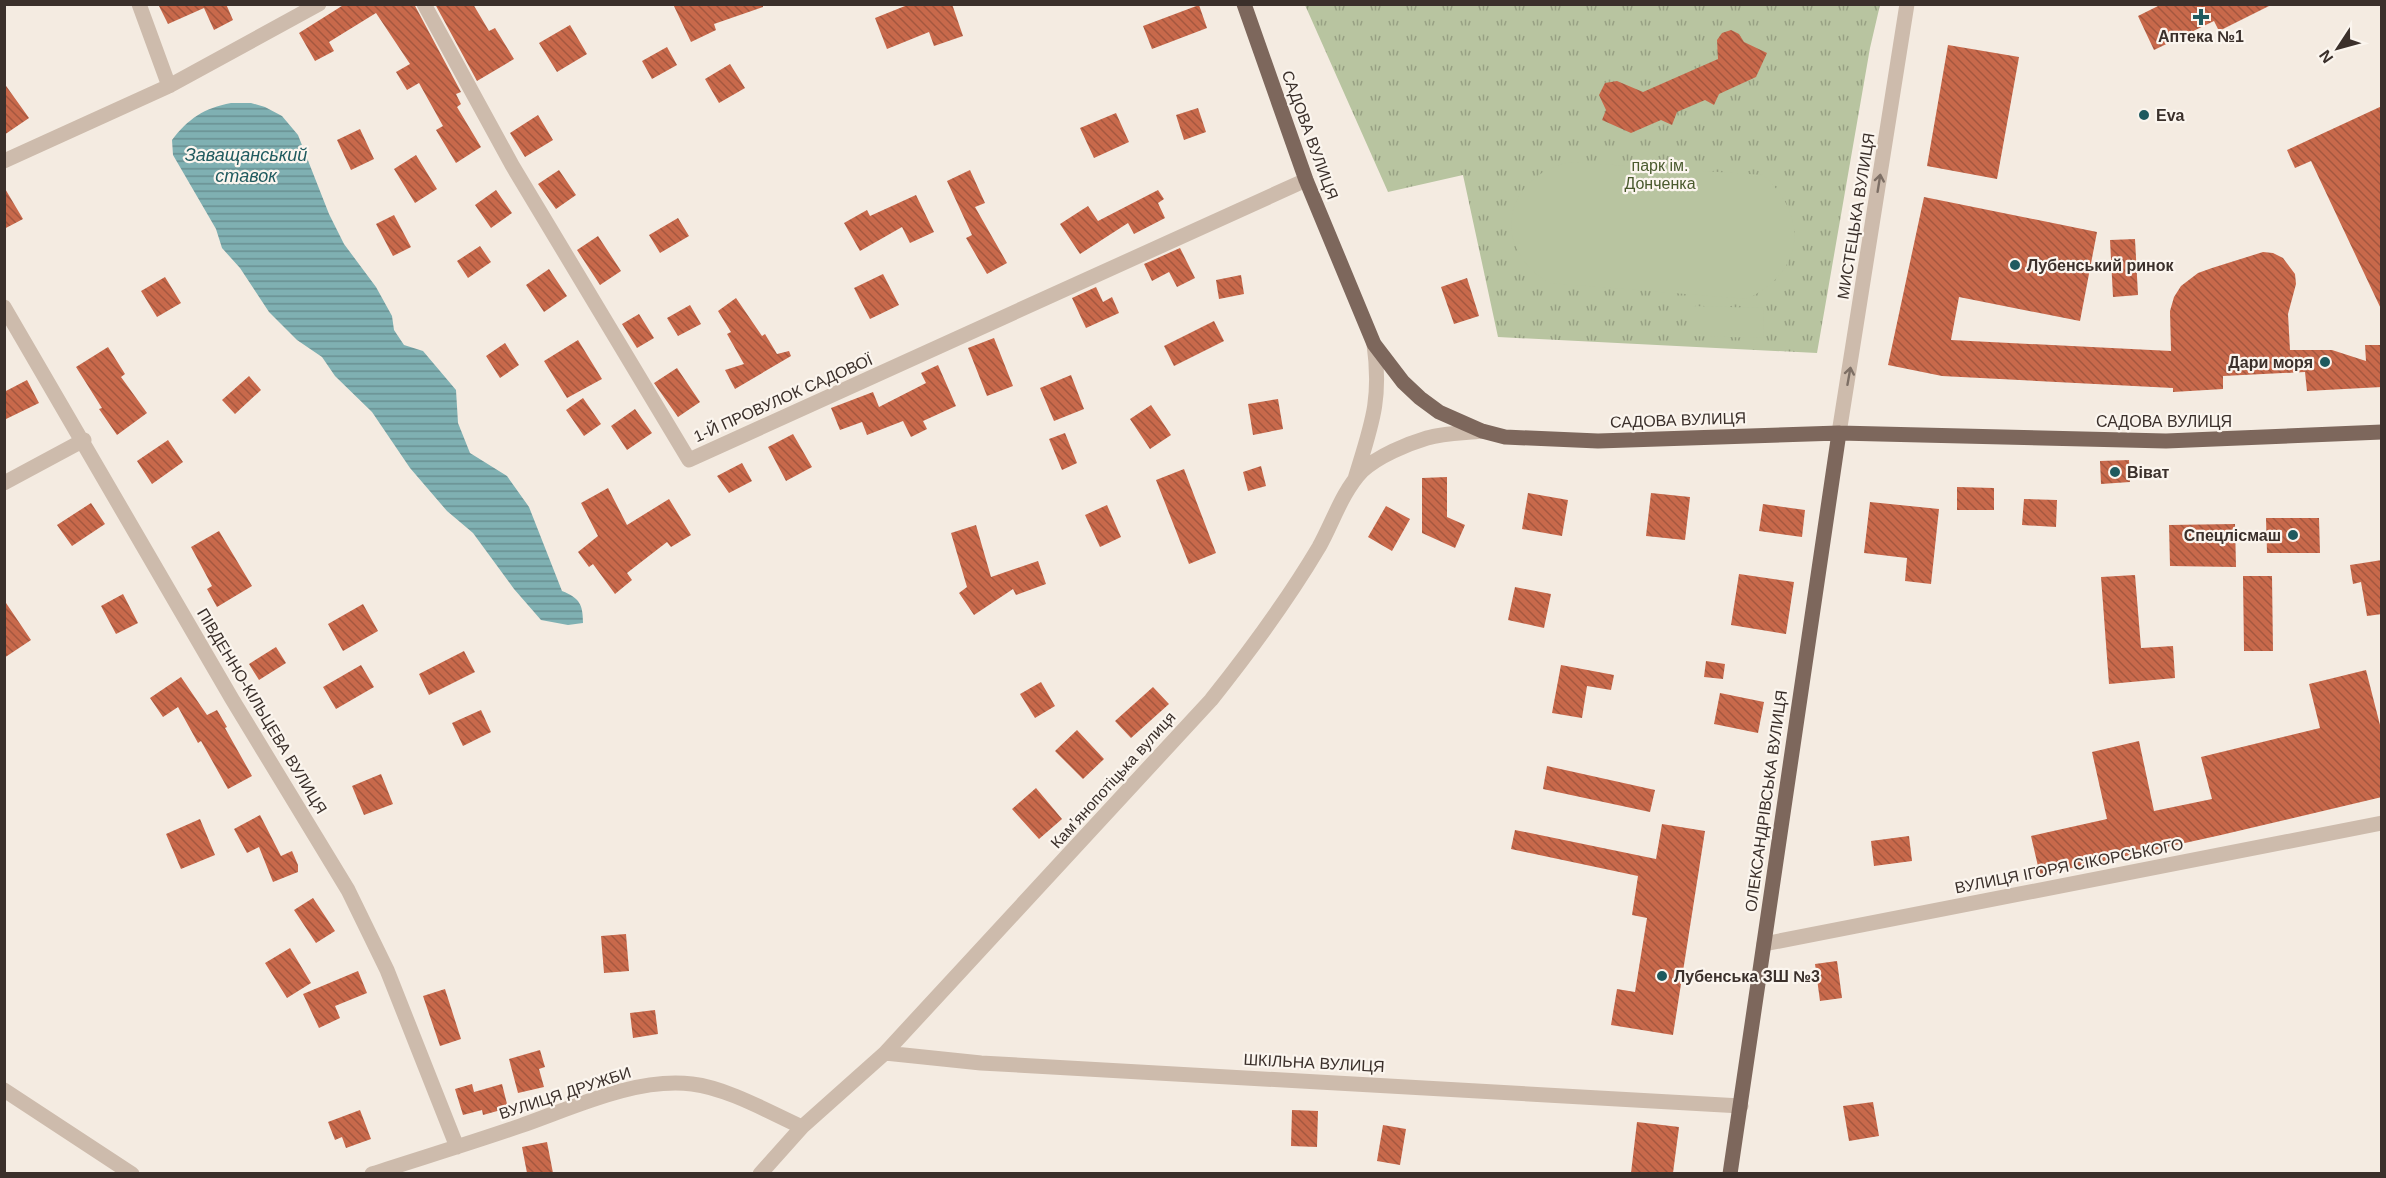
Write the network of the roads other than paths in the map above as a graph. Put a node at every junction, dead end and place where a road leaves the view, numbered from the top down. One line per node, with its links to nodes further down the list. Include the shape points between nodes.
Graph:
1 (139, 4): 6 (street)
2 (319, 4): 6 (street)
3 (424, 4): 8 (street, 1-Й ПРОВУЛОК САДОВОЇ, via 512,165 690,460)
4 (1244, 4): 8 (main road, САДОВА ВУЛИЦЯ)
5 (1907, 4): 13 (street, МИСТЕЦЬКА ВУЛИЦЯ, one-way to 5)
6 (169, 86): 7 (street)
7 (4, 161)
8 (1306, 180): 10 (main road, САДОВА ВУЛИЦЯ)
9 (4, 307): 14 (street, ПІВДЕННО-КІЛЬЦЕВА ВУЛИЦЯ)
10 (1374, 345): 11 (main road, САДОВА ВУЛИЦЯ, via 1420,398 1460,423); 16 (street, via 1377,399 1373,426)
11 (1482, 431): 13 (main road, САДОВА ВУЛИЦЯ, via 1505,437 1598,441); 16 (street, Камʼянопотіцька вулиця, via 1429,437 1382,457)
12 (2382, 432): 13 (main road, САДОВА ВУЛИЦЯ, via 2166,441)
13 (1839, 434): 18 (main road, ОЛЕКСАНДРІВСЬКА ВУЛИЦЯ)
14 (84, 440): 15 (street); 23 (street, ПІВДЕННО-КІЛЬЦЕВА ВУЛИЦЯ, via 232,699 348,890 387,970)
15 (4, 483)
16 (1354, 483): 19 (street, Камʼянопотіцька вулиця, via 1287,598 1252,650 1211,700)
17 (2382, 823): 18 (street, ВУЛИЦЯ ІГОРЯ СІКОРСЬКОГО)
18 (1764, 944): 21 (main road, ОЛЕКСАНДРІВСЬКА ВУЛИЦЯ)
19 (885, 1053): 21 (street, ШКІЛЬНА ВУЛИЦЯ, via 981,1063); 22 (street, Камʼянопотіцька вулиця)
20 (4, 1090): 24 (street)
21 (1741, 1106): 27 (main road, ОЛЕКСАНДРІВСЬКА ВУЛИЦЯ)
22 (802, 1126): 23 (street, ВУЛИЦЯ ДРУЖБИ, via 717,1090 670,1083 624,1091); 26 (street, Камʼянопотіцька вулиця)
23 (458, 1148): 25 (street, ВУЛИЦЯ ДРУЖБИ)
24 (132, 1173)
25 (372, 1173)
26 (760, 1173)
27 (1730, 1173)

